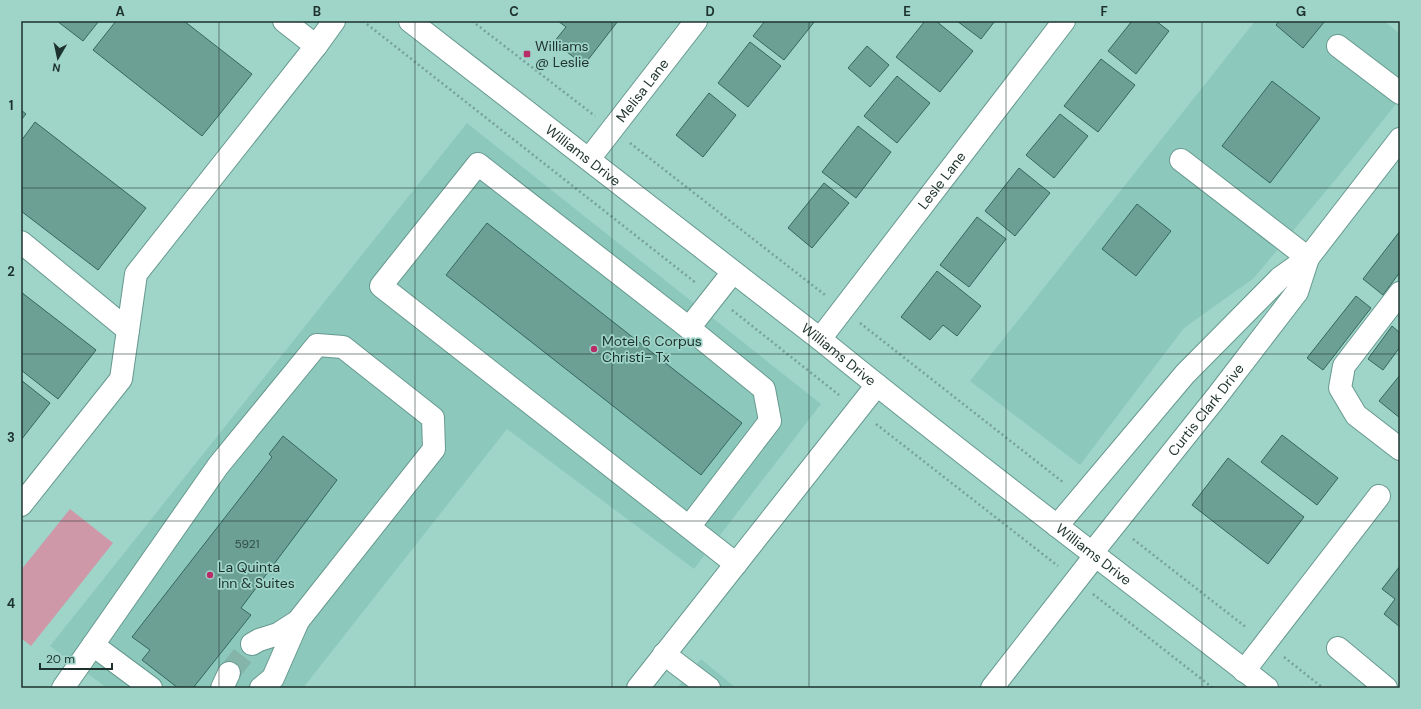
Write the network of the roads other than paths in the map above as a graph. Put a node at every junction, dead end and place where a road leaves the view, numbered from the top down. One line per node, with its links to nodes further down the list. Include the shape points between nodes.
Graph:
1 (284, 21): 6 (street)
2 (334, 21): 6 (street)
3 (410, 21): 10 (street, Williams Drive)
4 (696, 21): 10 (street, Melisa Lane)
5 (1064, 21): 18 (street, Lesle Lane)
6 (316, 46): 17 (street, via 136,274)
7 (1338, 46): 8 (street)
8 (1400, 93)
9 (1400, 139): 13 (street, Curtis Clark Drive)
10 (589, 159): 14 (street, Williams Drive)
11 (1181, 160): 13 (street)
12 (21, 242): 17 (street)
13 (1308, 258): 23 (street, Curtis Clark Drive, via 1280,278 1185,374); 25 (street, Curtis Clark Drive, via 1297,292 1115,524)
14 (733, 272): 16 (street); 18 (street, Williams Drive)
15 (1400, 293): 20 (street, via 1344,366 1340,388 1356,415)
16 (689, 328): 24 (street, via 764,389 770,421); 24 (street, via 478,164 381,286)
17 (128, 330): 22 (street, via 121,379)
18 (820, 340): 19 (street, Williams Drive)
19 (877, 386): 23 (street, Williams Drive); 26 (street)
20 (1400, 449)
21 (1379, 496): 32 (street)
22 (21, 505)
23 (1057, 526): 25 (street, Williams Drive)
24 (689, 527): 26 (street)
25 (1094, 555): 32 (street, Williams Drive); 38 (street, Curtis Clark Drive)
26 (736, 564): 31 (street)
27 (298, 621): 28 (street, via 278,634); 29 (street, via 434,449 434,418 343,347 317,345 218,466); 35 (street, via 273,678)
28 (252, 644)
29 (93, 645): 33 (street); 34 (street)
30 (1338, 648): 40 (street)
31 (664, 654): 36 (street); 37 (street)
32 (1244, 671): 39 (street, Williams Drive)
33 (63, 688)
34 (151, 688)
35 (261, 688)
36 (638, 688)
37 (709, 688)
38 (992, 688)
39 (1267, 688)
40 (1386, 688)

